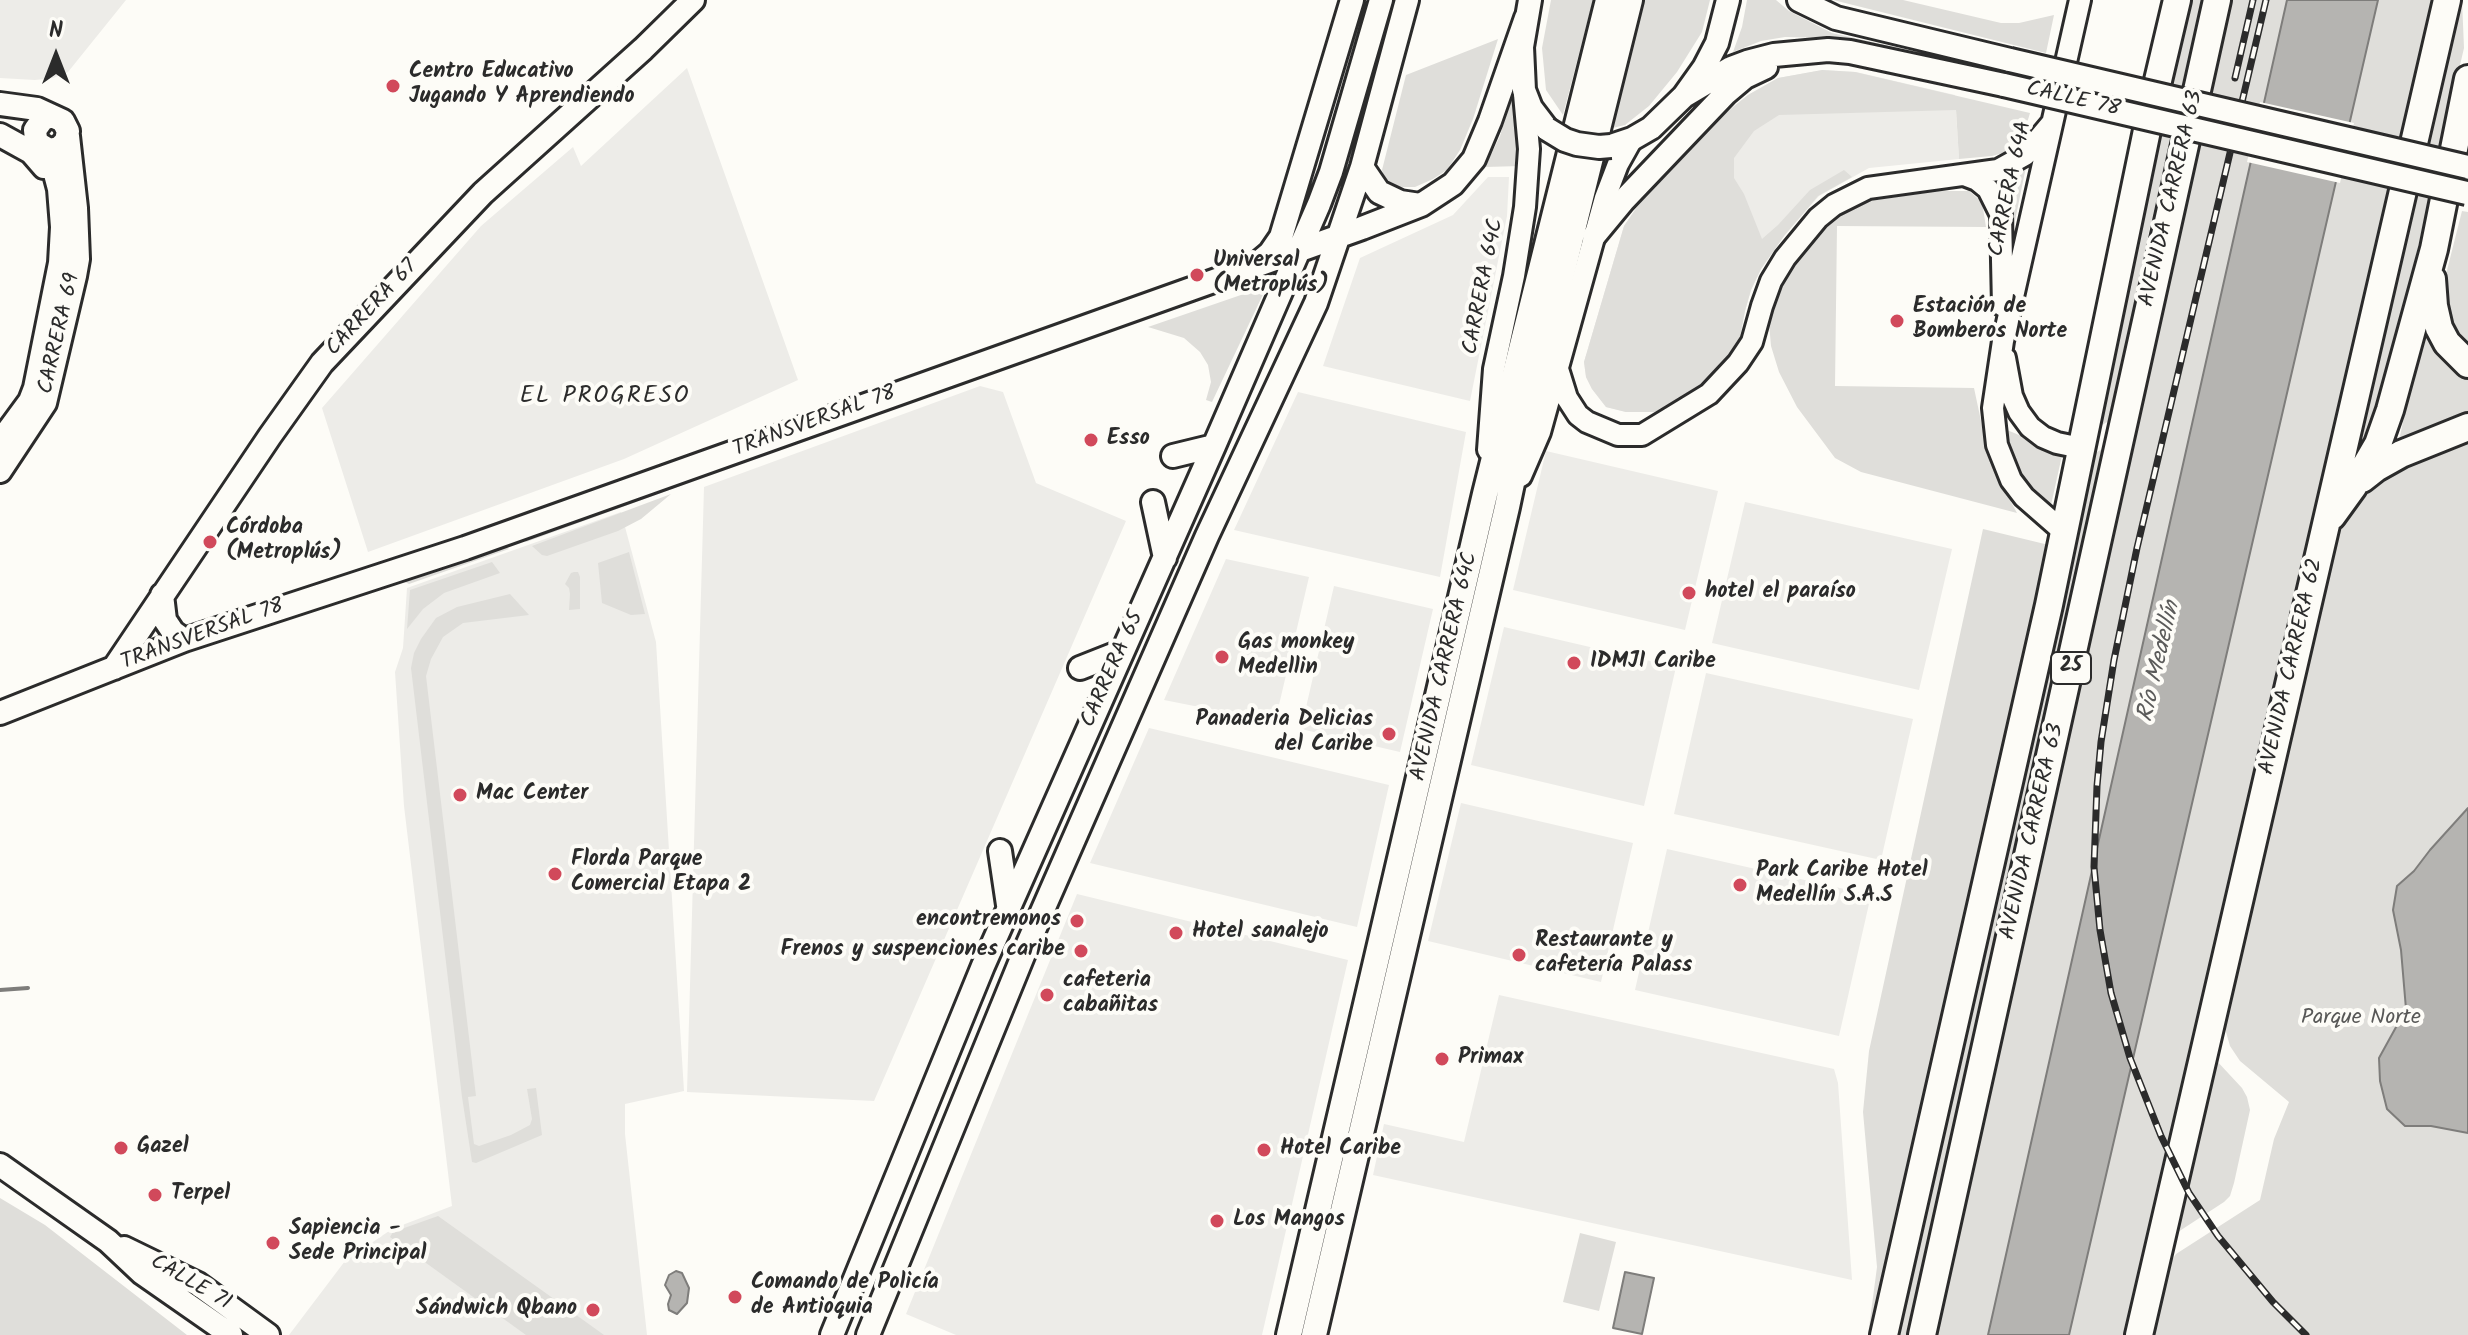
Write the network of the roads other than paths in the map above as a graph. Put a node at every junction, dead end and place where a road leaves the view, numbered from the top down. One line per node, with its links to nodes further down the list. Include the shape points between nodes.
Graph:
1 (693, 0): 56 (main road, CARRERA 67, via 483,193 322,363)
2 (1407, 0): 14 (main road, CARRERA 65)
3 (1608, 0): 50 (main road, AVENIDA CARRERA 64C)
4 (1630, 0): 52 (main road, AVENIDA CARRERA 64C)
5 (1728, 0): 18 (main road, via 1717,43)
6 (1799, 0): 28 (main road, CALLE 78, bridge, via 1836,18)
7 (2080, 0): 21 (street, CARRERA 64A)
8 (2177, 0): 46 (highway, AVENIDA CARRERA 63 / 25)
9 (2217, 0): 42 (highway, AVENIDA CARRERA 63 / 25)
10 (2447, 0): 53 (highway, AVENIDA CARRERA 62)
11 (1343, 3): 12 (main road); 24 (main road)
12 (1379, 9): 14 (main road); 29 (main road, CARRERA 65)
13 (1528, 9): 17 (main road, via 1522,47); 33 (main road, TRANSVERSAL 78, via 1474,159 1453,184)
14 (1401, 24): 27 (main road, CARRERA 65)
15 (1806, 51): 18 (main road, CALLE 78, via 1747,62); 32 (main road, CALLE 78, bridge, via 1850,52 2004,85); 35 (main road, via 1764,67 1726,93)
16 (2468, 79): 36 (highway)
17 (1524, 90): 25 (main road, bridge, via 1547,129 1565,140 1599,147); 50 (street, CARRERA 64C, via 1529,149 1525,207 1494,369)
18 (1684, 96): 25 (main road, via 1651,128)
19 (0, 104): 20 (main road)
20 (52, 116): 23 (main road, via 63,121); 26 (main road, via 36,125)
21 (2051, 124): 30 (street, via 2012,164); 39 (street, CARRERA 64A)
22 (0, 133): 26 (main road); 31 (main road, via 31,152)
23 (68, 136): 26 (main road, via 59,148); 48 (main road, CARRERA 69, via 76,208 75,276 45,403)
24 (1311, 140): 29 (main road); 38 (main road, via 1281,237)
25 (1622, 143): 35 (street)
26 (40, 144): 31 (main road, CARRERA 69)
27 (1362, 167): 33 (main road, via 1379,192); 34 (main road, CARRERA 65)
28 (2468, 167)
29 (1331, 172): 37 (main road, CARRERA 65)
30 (1964, 175): 39 (street, via 1988,189 2001,215); 41 (street, via 1868,188 1826,211 1771,281 1752,342 1738,363 1709,394 1642,435 1618,435 1578,415)
31 (59, 189): 44 (main road, CARRERA 69, via 60,263 35,388)
32 (2467, 193)
33 (1421, 205): 34 (main road, TRANSVERSAL 78)
34 (1340, 235): 37 (main road, TRANSVERSAL 78); 69 (main road, CARRERA 65, via 1316,303 1027,946)
35 (1594, 236): 41 (street)
36 (2434, 249): 40 (highway, via 2432,283 2439,328); 49 (highway, via 2385,428)
37 (1299, 250): 38 (main road, TRANSVERSAL 78); 45 (main road, CARRERA 65)
38 (1254, 266): 57 (main road, TRANSVERSAL 78, via 478,544)
39 (2003, 341): 46 (street, via 2019,412 2043,437); 54 (street, via 1993,408 1997,445 2017,489)
40 (2468, 364)
41 (1558, 369): 52 (street, via 1540,432)
42 (2123, 426): 46 (highway); 73 (highway, AVENIDA CARRERA 63 / 25)
43 (2468, 427): 49 (highway, via 2387,461)
44 (0, 442)
45 (1214, 446): 47 (main road); 55 (main road, CARRERA 65)
46 (2081, 448): 54 (highway, AVENIDA CARRERA 63 / 25)
47 (1173, 456)
48 (0, 471)
49 (2353, 487): 53 (highway)
50 (1485, 494): 70 (main road, AVENIDA CARRERA 64C)
51 (1153, 502): 55 (main road)
52 (1507, 507): 71 (main road, AVENIDA CARRERA 64C)
53 (2326, 525): 74 (highway, AVENIDA CARRERA 62)
54 (2064, 532): 72 (highway, AVENIDA CARRERA 63 / 25)
55 (1165, 558): 58 (main road, CARRERA 65)
56 (162, 595): 57 (main road, via 165,620); 60 (main road, CARRERA 67)
57 (184, 640): 60 (main road, TRANSVERSAL 78)
58 (1123, 651): 59 (main road); 63 (main road, CARRERA 65)
59 (1080, 668)
60 (113, 669): 61 (main road, TRANSVERSAL 78)
61 (0, 713)
62 (1000, 851): 63 (main road)
63 (1008, 908): 68 (main road, CARRERA 65)
64 (0, 1165): 65 (main road, CALLE 71)
65 (108, 1241): 66 (main road, CALLE 71, via 198,1284); 67 (main road, CALLE 71, via 142,1273)
66 (259, 1333)
67 (231, 1335)
68 (832, 1335)
69 (868, 1335)
70 (1289, 1335)
71 (1314, 1335)
72 (1884, 1335)
73 (1922, 1335)
74 (2139, 1335)

